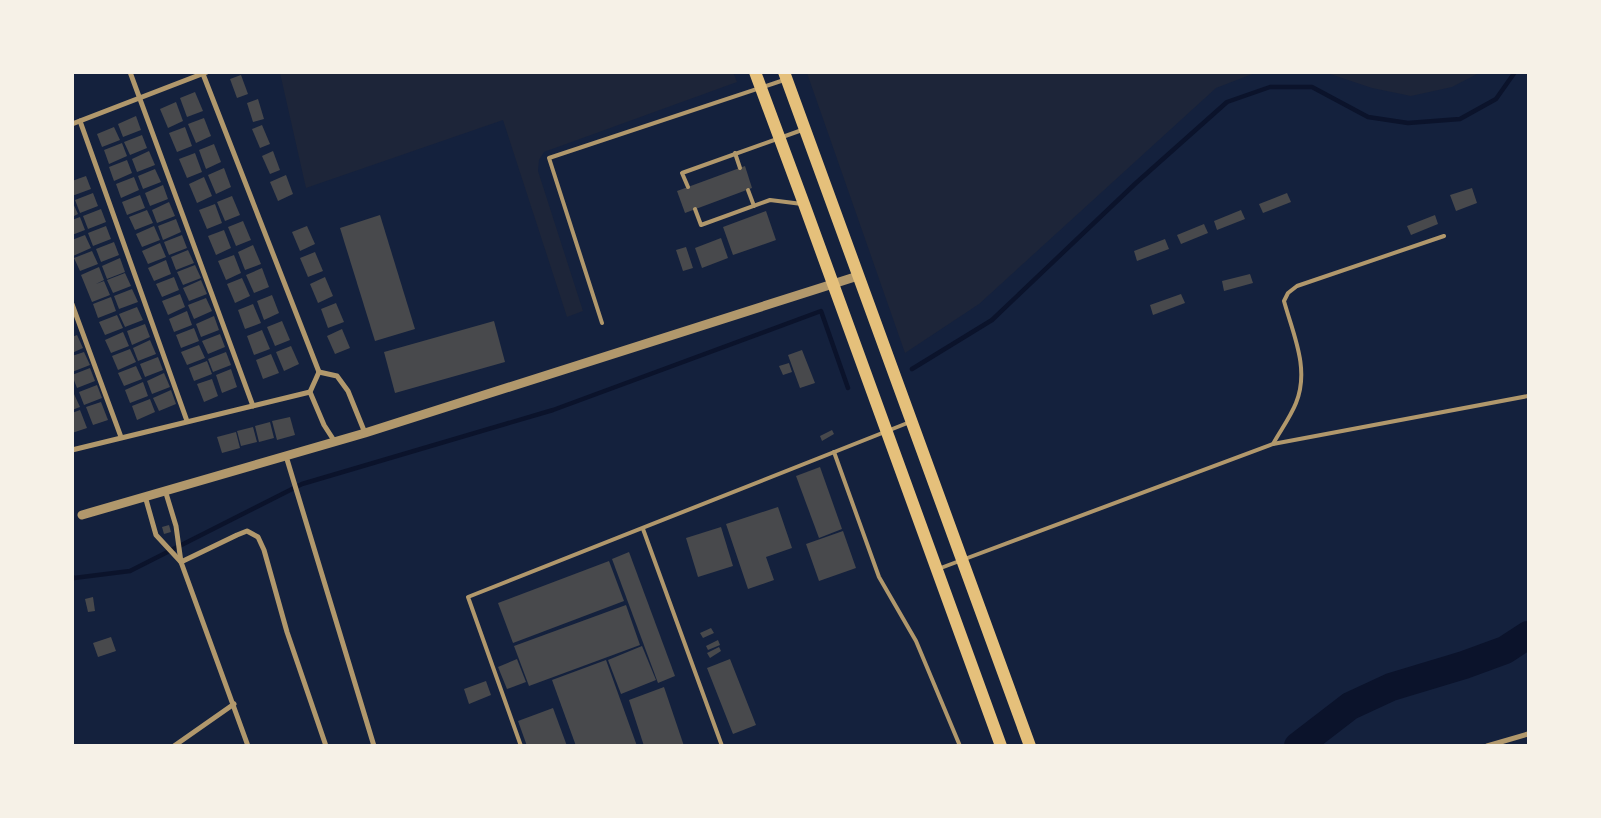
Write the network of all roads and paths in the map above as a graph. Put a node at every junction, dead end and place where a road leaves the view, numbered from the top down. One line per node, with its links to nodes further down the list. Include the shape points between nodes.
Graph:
1 (130, 72): 6 (street)
2 (755, 72): 5 (main road)
3 (205, 73): 6 (street); 23 (street)
4 (785, 76): 5 (lane); 9 (main road)
5 (760, 88): 10 (main road); 22 (lane, via 549,158)
6 (139, 98): 7 (street); 26 (street)
7 (80, 121): 8 (street); 27 (street)
8 (72, 124)
9 (805, 129): 10 (lane); 19 (main road)
10 (779, 138): 11 (lane); 15 (main road)
11 (735, 153): 12 (lane); 13 (lane, via 682,172)
12 (740, 168)
13 (688, 187)
14 (748, 190): 16 (lane)
15 (804, 204): 16 (lane, via 770,200); 20 (main road)
16 (754, 206): 17 (lane, via 701,225)
17 (695, 209)
18 (1444, 236): 33 (lane, via 1297,286 1288,293 1284,301 1299,350 1302,377 1296,403)
19 (858, 276): 20 (street); 28 (main road)
20 (833, 284): 29 (main road); 30 (street)
21 (72, 304): 31 (street)
22 (602, 323)
23 (319, 372): 24 (street); 30 (street, via 337,376 348,391)
24 (310, 392): 26 (street); 32 (street)
25 (1528, 396): 33 (lane)
26 (253, 406): 27 (street)
27 (187, 421): 31 (street)
28 (911, 422): 29 (lane); 41 (main road)
29 (888, 431): 35 (lane); 43 (main road)
30 (365, 432): 32 (street)
31 (121, 437): 34 (street)
32 (335, 442): 36 (street)
33 (1273, 444): 41 (lane)
34 (72, 450)
35 (834, 452): 40 (lane); 52 (lane, via 879,577 916,641)
36 (286, 456): 37 (street); 49 (street)
37 (165, 490): 38 (street); 42 (street, via 176,526)
38 (145, 496): 39 (street); 42 (street, via 156,535)
39 (82, 515)
40 (643, 529): 50 (lane, via 468,598); 51 (lane)
41 (962, 560): 43 (lane); 54 (main road)
42 (181, 562): 44 (street); 48 (street, via 247,531 258,537)
43 (937, 569): 53 (main road)
44 (234, 704): 46 (street); 47 (street)
45 (1528, 734): 55 (street)
46 (174, 746)
47 (248, 746)
48 (326, 746)
49 (374, 746)
50 (521, 746)
51 (722, 746)
52 (960, 746)
53 (1002, 746)
54 (1030, 746)
55 (1487, 746)

